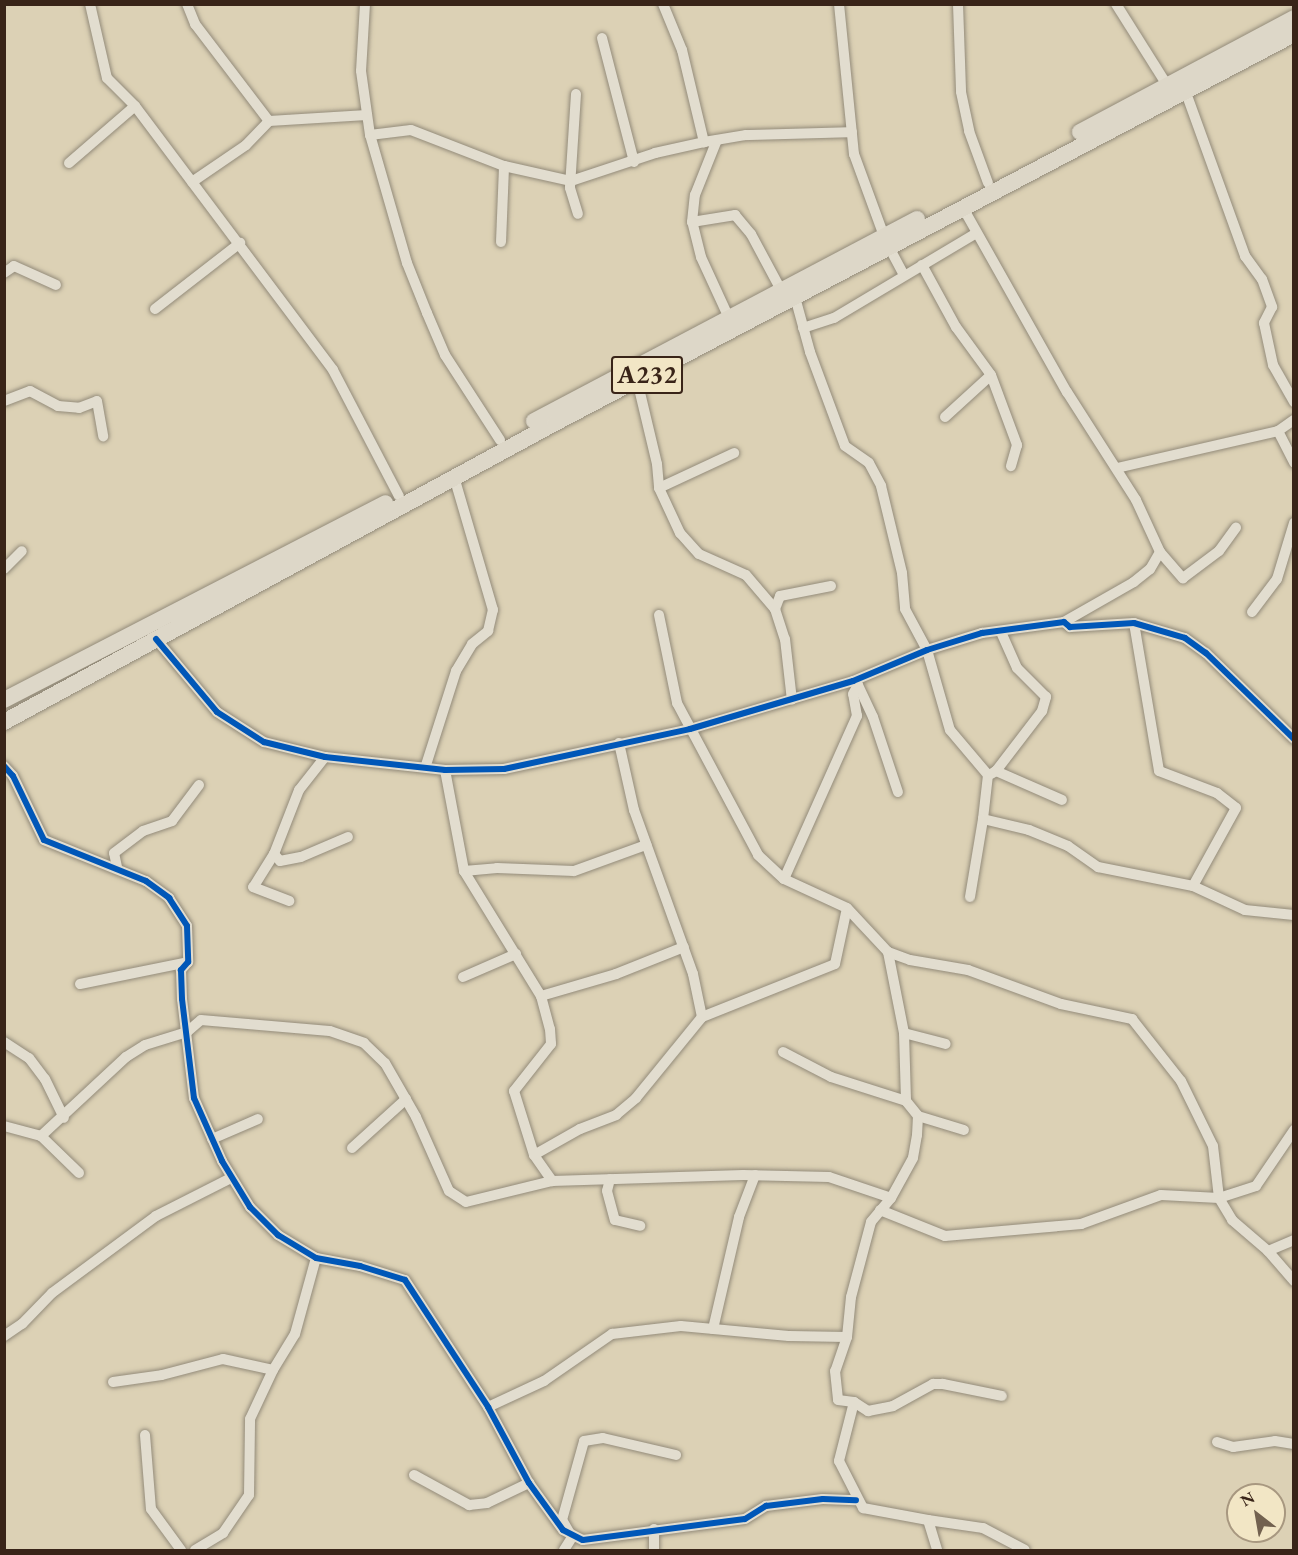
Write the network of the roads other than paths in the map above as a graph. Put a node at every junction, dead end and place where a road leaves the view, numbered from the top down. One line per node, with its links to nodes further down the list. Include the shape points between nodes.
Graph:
1 (90, 4): 14 (street, via 107,78)
2 (187, 4): 16 (street, via 195,24)
3 (365, 4): 15 (street, via 361,71)
4 (663, 4): 20 (street, via 682,51)
5 (840, 4): 17 (street)
6 (958, 4): 26 (street, via 961,92 969,131)
7 (1116, 4): 11 (street)
8 (1293, 18): 11 (highway, A232)
9 (1293, 34): 12 (highway, A232)
10 (602, 38): 21 (street)
11 (1167, 85): 26 (highway, A232)
12 (1185, 90): 27 (highway, A232); 45 (street, via 1245,256 1262,279 1269,298 1272,307 1264,323 1273,365)
13 (576, 94): 24 (street)
14 (135, 106): 22 (street); 25 (street)
15 (367, 116): 16 (street); 18 (street)
16 (269, 121): 25 (street, via 246,145)
17 (852, 132): 19 (street, via 746,135); 31 (street, via 854,154)
18 (370, 135): 23 (street, via 411,130); 50 (street, via 407,263 427,313 445,355)
19 (717, 140): 20 (street); 29 (street, via 695,195)
20 (704, 142): 21 (street)
21 (634, 162): 24 (street)
22 (69, 163)
23 (504, 166): 24 (street); 32 (street)
24 (571, 181): 28 (street)
25 (192, 182): 33 (street)
26 (988, 183): 31 (highway, A232)
27 (962, 206): 30 (street); 31 (highway, A232)
28 (578, 214)
29 (692, 222): 38 (street, via 735,215); 40 (street, via 701,257)
30 (975, 234): 34 (street); 54 (street, via 1067,392)
31 (886, 241): 36 (street); 38 (highway, A232)
32 (501, 242)
33 (240, 243): 39 (street); 57 (street, via 333,370)
34 (922, 265): 36 (street); 42 (street, via 956,327)
35 (4, 273): 37 (street, via 14,266)
36 (904, 274): 41 (street, via 834,318)
37 (56, 285)
38 (788, 293): 40 (highway, A232); 41 (street); 43 (highway, A232)
39 (155, 309)
40 (729, 318): 50 (highway, A232)
41 (803, 328): 71 (street, via 845,446 869,462 882,486 902,573 905,609)
42 (992, 375): 46 (street); 53 (street, via 1017,445)
43 (637, 380): 55 (highway, A232); 56 (street)
44 (4, 401): 49 (street, via 30,391 58,406 79,408 97,401)
45 (1293, 402)
46 (945, 417)
47 (1293, 420): 48 (street)
48 (1278, 431): 52 (street); 54 (street)
49 (103, 436)
50 (500, 440): 57 (highway, A232)
51 (734, 453): 56 (street)
52 (1293, 463)
53 (1011, 466)
54 (1117, 468): 61 (street)
55 (454, 477): 70 (highway, A232); 80 (street, via 493,610 488,631 472,644 456,670)
56 (659, 489): 64 (street, via 680,533 699,554 732,565 746,575)
57 (399, 496): 73 (highway, A232)
58 (1293, 523): 65 (street, via 1278,579)
59 (1236, 528): 61 (street, via 1219,550 1183,578)
60 (22, 550): 62 (street)
61 (1160, 552): 67 (street, via 1150,569 1134,582)
62 (4, 569)
63 (831, 586): 64 (street, via 780,596)
64 (775, 609): 74 (street, via 785,639)
65 (1252, 612)
66 (658, 615): 76 (street, via 677,703)
67 (1064, 622): 68 (street, via 1070,627); 69 (street)
68 (1134, 623): 77 (street, via 1155,626 1192,643); 94 (street, via 1159,771 1217,793 1236,808)
69 (1001, 632): 71 (street, via 982,633); 83 (street, via 1017,668 1046,697 1042,711)
70 (156, 639): 75 (highway, A232); 79 (street, via 217,712 264,742)
71 (927, 650): 72 (street); 83 (street, via 951,730)
72 (855, 683): 74 (street); 85 (street, via 873,717); 93 (street, via 857,716)
73 (6, 696)
74 (792, 700): 76 (street)
75 (4, 722)
76 (690, 729): 78 (street); 93 (street, via 758,855)
77 (1293, 739)
78 (619, 743): 82 (street, via 504,769); 89 (street)
79 (325, 757): 80 (street); 90 (street, via 299,790)
80 (426, 765): 82 (street)
81 (4, 766): 91 (street, via 13,776 44,840 56,848)
82 (445, 770): 92 (street)
83 (992, 773): 86 (street); 87 (street)
84 (199, 785): 91 (street, via 172,821 143,831 114,853)
85 (898, 792)
86 (1062, 800)
87 (983, 819): 94 (street, via 1029,830 1068,846 1098,867); 95 (street)
88 (348, 837): 90 (street, via 301,857 280,861)
89 (646, 845): 92 (street, via 574,871 497,867); 99 (street)
90 (274, 854): 96 (street, via 253,887)
91 (117, 867): 102 (street, via 169,898 187,926)
92 (464, 871): 101 (street)
93 (784, 879): 97 (street)
94 (1193, 886): 98 (street, via 1245,910)
95 (970, 897)
96 (289, 901)
97 (847, 908): 100 (street); 106 (street, via 835,964)
98 (1293, 915)
99 (684, 947): 105 (street, via 616,974); 106 (street)
100 (888, 952): 108 (street); 130 (street, via 968,970 1061,1004 1132,1019 1180,1080 1213,1146)
101 (516, 954): 103 (street); 105 (street)
102 (188, 962): 104 (street); 107 (street, via 181,970)
103 (463, 977)
104 (80, 984)
105 (541, 996): 123 (street, via 551,1044 514,1091)
106 (702, 1017): 123 (street, via 636,1098 616,1115 580,1129)
107 (187, 1032): 112 (street, via 201,1020 330,1031 364,1043 384,1063); 115 (street, via 145,1045 126,1057); 121 (street, via 194,1098)
108 (904, 1034): 110 (street); 113 (street)
109 (4, 1042): 115 (street, via 29,1058 45,1079)
110 (946, 1044)
111 (783, 1052): 113 (street, via 831,1077)
112 (406, 1100): 122 (street); 128 (street, via 442,1180 449,1191 466,1202)
113 (906, 1101): 114 (street)
114 (918, 1116): 118 (street); 129 (street, via 913,1158)
115 (64, 1118): 120 (street)
116 (258, 1119): 121 (street)
117 (4, 1126): 120 (street)
118 (964, 1130)
119 (1293, 1130): 130 (street, via 1256,1186)
120 (41, 1136): 124 (street)
121 (212, 1138): 126 (street)
122 (352, 1148)
123 (534, 1155): 128 (street)
124 (79, 1173)
125 (754, 1175): 127 (street); 129 (street, via 828,1177); 137 (street, via 739,1217)
126 (231, 1178): 135 (street, via 250,1207 278,1234); 138 (street, via 156,1216 52,1293 22,1324)
127 (610, 1179): 128 (street); 132 (street, via 607,1191 615,1220)
128 (552, 1181)
129 (891, 1197): 131 (street)
130 (1219, 1198): 131 (street, via 1161,1196 1081,1224 945,1236); 134 (street, via 1232,1220)
131 (880, 1210): 139 (street, via 871,1222 851,1297)
132 (640, 1226)
133 (1293, 1240): 134 (street)
134 (1268, 1251): 136 (street)
135 (316, 1258): 140 (street, via 295,1334); 144 (street, via 405,1280)
136 (1293, 1281)
137 (713, 1329): 139 (street); 144 (street, via 681,1326 612,1334 544,1381)
138 (4, 1336)
139 (847, 1337): 143 (street, via 835,1371 838,1400)
140 (273, 1370): 141 (street, via 224,1359 162,1375); 156 (street, via 250,1419 249,1495 223,1533)
141 (113, 1382)
142 (1002, 1396): 143 (street, via 933,1384 893,1406 868,1411)
143 (854, 1402): 151 (street, via 839,1461)
144 (488, 1407): 150 (street)
145 (145, 1435): 155 (street, via 151,1509)
146 (1217, 1442): 147 (street, via 1233,1447 1275,1441)
147 (1293, 1444)
148 (675, 1455): 154 (street, via 603,1437 584,1441 562,1520)
149 (414, 1474): 150 (street, via 470,1505 487,1503)
150 (529, 1483): 154 (street)
151 (856, 1500): 152 (street, via 863,1508 880,1514); 153 (street, via 823,1499 766,1506 745,1519)
152 (928, 1520): 159 (street); 160 (street, via 983,1528)
153 (654, 1529): 154 (street, via 583,1540); 158 (street)
154 (572, 1537): 157 (street)
155 (181, 1551)
156 (195, 1551)
157 (564, 1551)
158 (654, 1551)
159 (937, 1551)
160 (1025, 1551)

